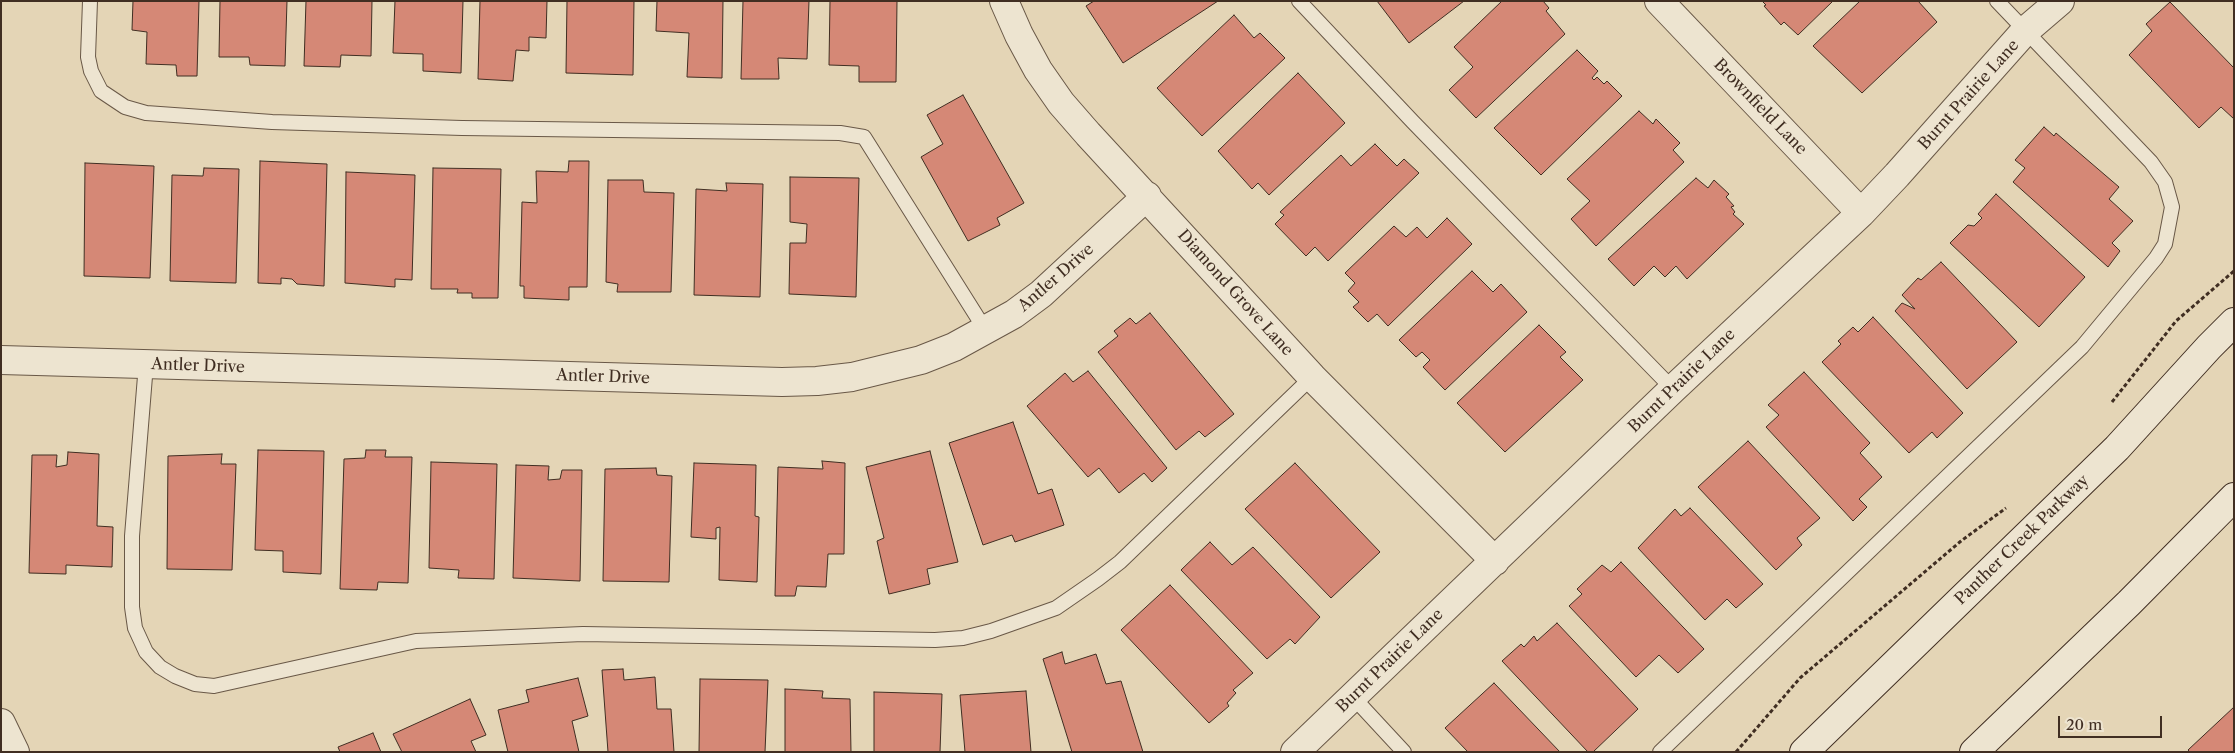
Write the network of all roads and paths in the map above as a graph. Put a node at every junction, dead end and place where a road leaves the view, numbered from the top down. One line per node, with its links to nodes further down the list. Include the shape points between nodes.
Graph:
1 (90, 1): 12 (lane, via 88,57 101,91 125,107 146,112 282,122 840,133 864,137)
2 (1004, 1): 8 (street, Diamond Grove Lane, via 1034,63 1062,104)
3 (1299, 1): 16 (lane)
4 (1659, 1): 9 (street, Brownfield Lane)
5 (1997, 1): 7 (lane)
6 (2060, 1): 7 (street, Burnt Prairie Lane)
7 (2026, 31): 9 (street, Burnt Prairie Lane); 26 (lane, via 2151,162 2165,182 2172,207 2165,244 2082,347)
8 (1146, 196): 12 (street, Antler Drive, via 1041,294); 15 (street, Diamond Grove Lane)
9 (1861, 212): 16 (street, Burnt Prairie Lane)
10 (2234, 271): 17 (path, via 2176,321)
11 (2234, 322): 28 (street, Panther Creek Parkway, via 2117,448)
12 (986, 331): 14 (street, Antler Drive, via 921,360 861,375 817,381)
13 (1, 360): 14 (street, Antler Drive)
14 (146, 364): 15 (lane, via 132,536 135,628 146,652 160,667 195,684 214,686 416,641 583,634 935,640 991,632 1056,608 1120,562)
15 (1312, 377): 20 (street, Diamond Grove Lane)
16 (1673, 389): 20 (street, Burnt Prairie Lane)
17 (2110, 406)
18 (2234, 497): 29 (street, via 2130,603)
19 (2008, 507): 27 (path, via 1961,541 1800,678)
20 (1496, 561): 21 (street, Burnt Prairie Lane)
21 (1353, 696): 24 (street, Burnt Prairie Lane); 25 (lane)
22 (1, 723): 23 (street)
23 (15, 752)
24 (1295, 752)
25 (1404, 752)
26 (1660, 752)
27 (1736, 752)
28 (1804, 752)
29 (1974, 752)

